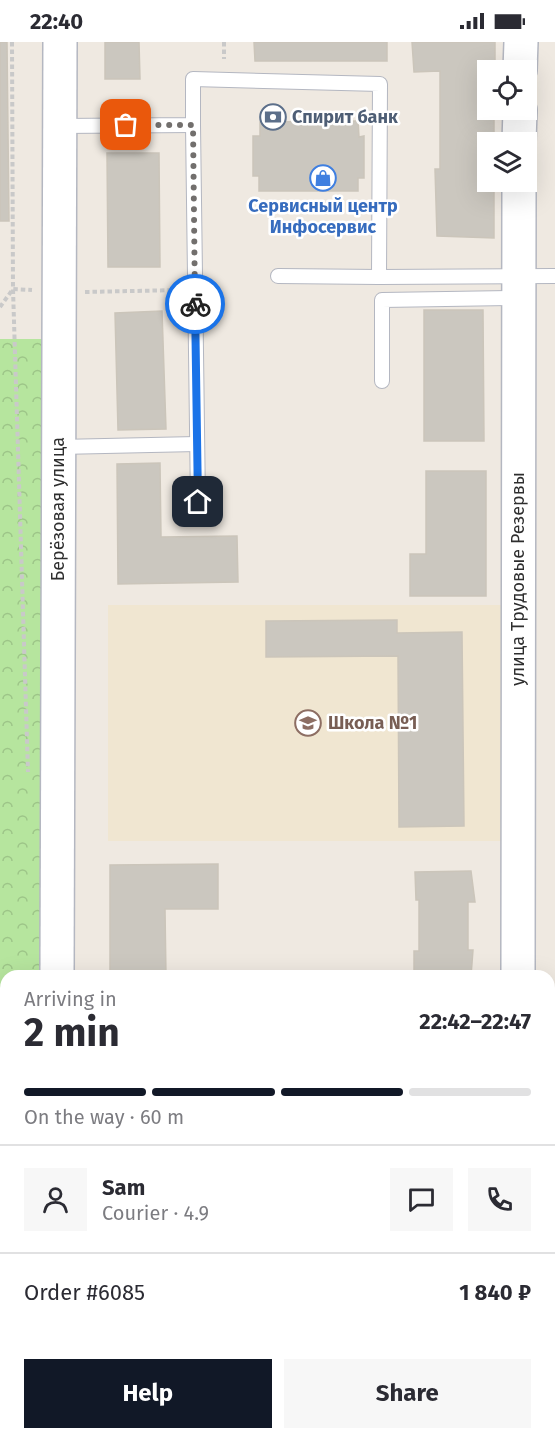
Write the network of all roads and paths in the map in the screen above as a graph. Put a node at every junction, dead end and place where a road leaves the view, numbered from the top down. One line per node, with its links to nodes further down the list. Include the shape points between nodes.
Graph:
1 (12, 42): 14 (path)
2 (60, 42): 8 (street, Берёзовая улица)
3 (224, 42): 5 (path)
4 (520, 42): 6 (street)
5 (225, 59)
6 (520, 60)
7 (193, 125): 8 (lane); 12 (lane, via 193,79 380,84); 15 (lane)
8 (60, 126): 16 (street, Берёзовая улица)
9 (519, 192): 13 (street, улица Трудовые Резервы)
10 (278, 276): 12 (lane)
11 (555, 276): 13 (lane)
12 (379, 277): 13 (lane)
13 (517, 287): 18 (lane, via 382,300); 24 (street, улица Трудовые Резервы)
14 (13, 289): 16 (path); 17 (path); 22 (path)
15 (195, 289): 16 (path); 19 (lane)
16 (59, 292): 20 (street, Берёзовая улица)
17 (0, 307)
18 (382, 381)
19 (197, 444): 20 (lane); 21 (lane)
20 (58, 447): 23 (street, Берёзовая улица)
21 (198, 502)
22 (28, 775)
23 (57, 970)
24 (518, 970)

